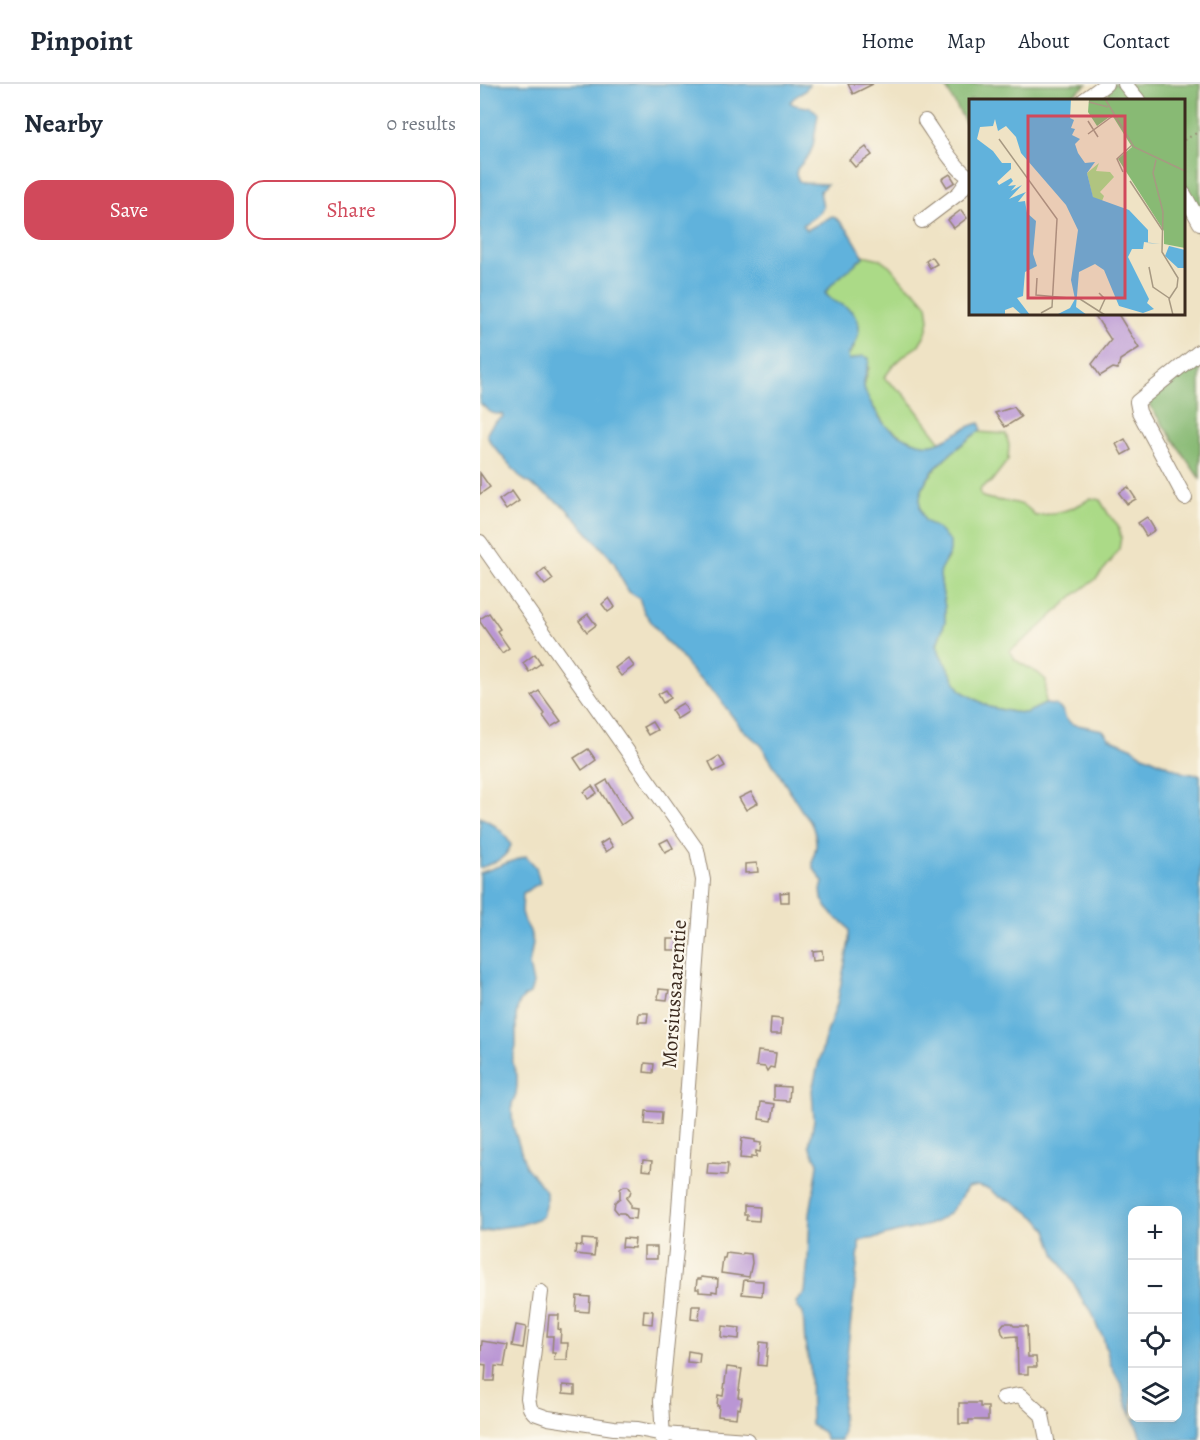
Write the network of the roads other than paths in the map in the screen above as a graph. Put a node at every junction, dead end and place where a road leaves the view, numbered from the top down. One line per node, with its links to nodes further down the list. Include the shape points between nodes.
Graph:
1 (1106, 84): 3 (street)
2 (1125, 84): 4 (street)
3 (1085, 99)
4 (1137, 99)
5 (925, 121): 6 (street)
6 (969, 177)
7 (969, 178): 9 (street, via 959,193)
8 (1185, 196): 10 (street)
9 (922, 221)
10 (1200, 224)
11 (1200, 351): 12 (street, via 1137,402)
12 (1185, 498)
13 (480, 542): 16 (street, Morsiussaarentie, via 697,850 701,868 689,1084 661,1401)
14 (541, 1292): 16 (street, via 528,1398 534,1413 591,1425 638,1429)
15 (1003, 1398): 18 (street, via 1020,1395 1042,1416)
16 (663, 1437): 17 (street)
17 (747, 1440)
18 (1047, 1440)

